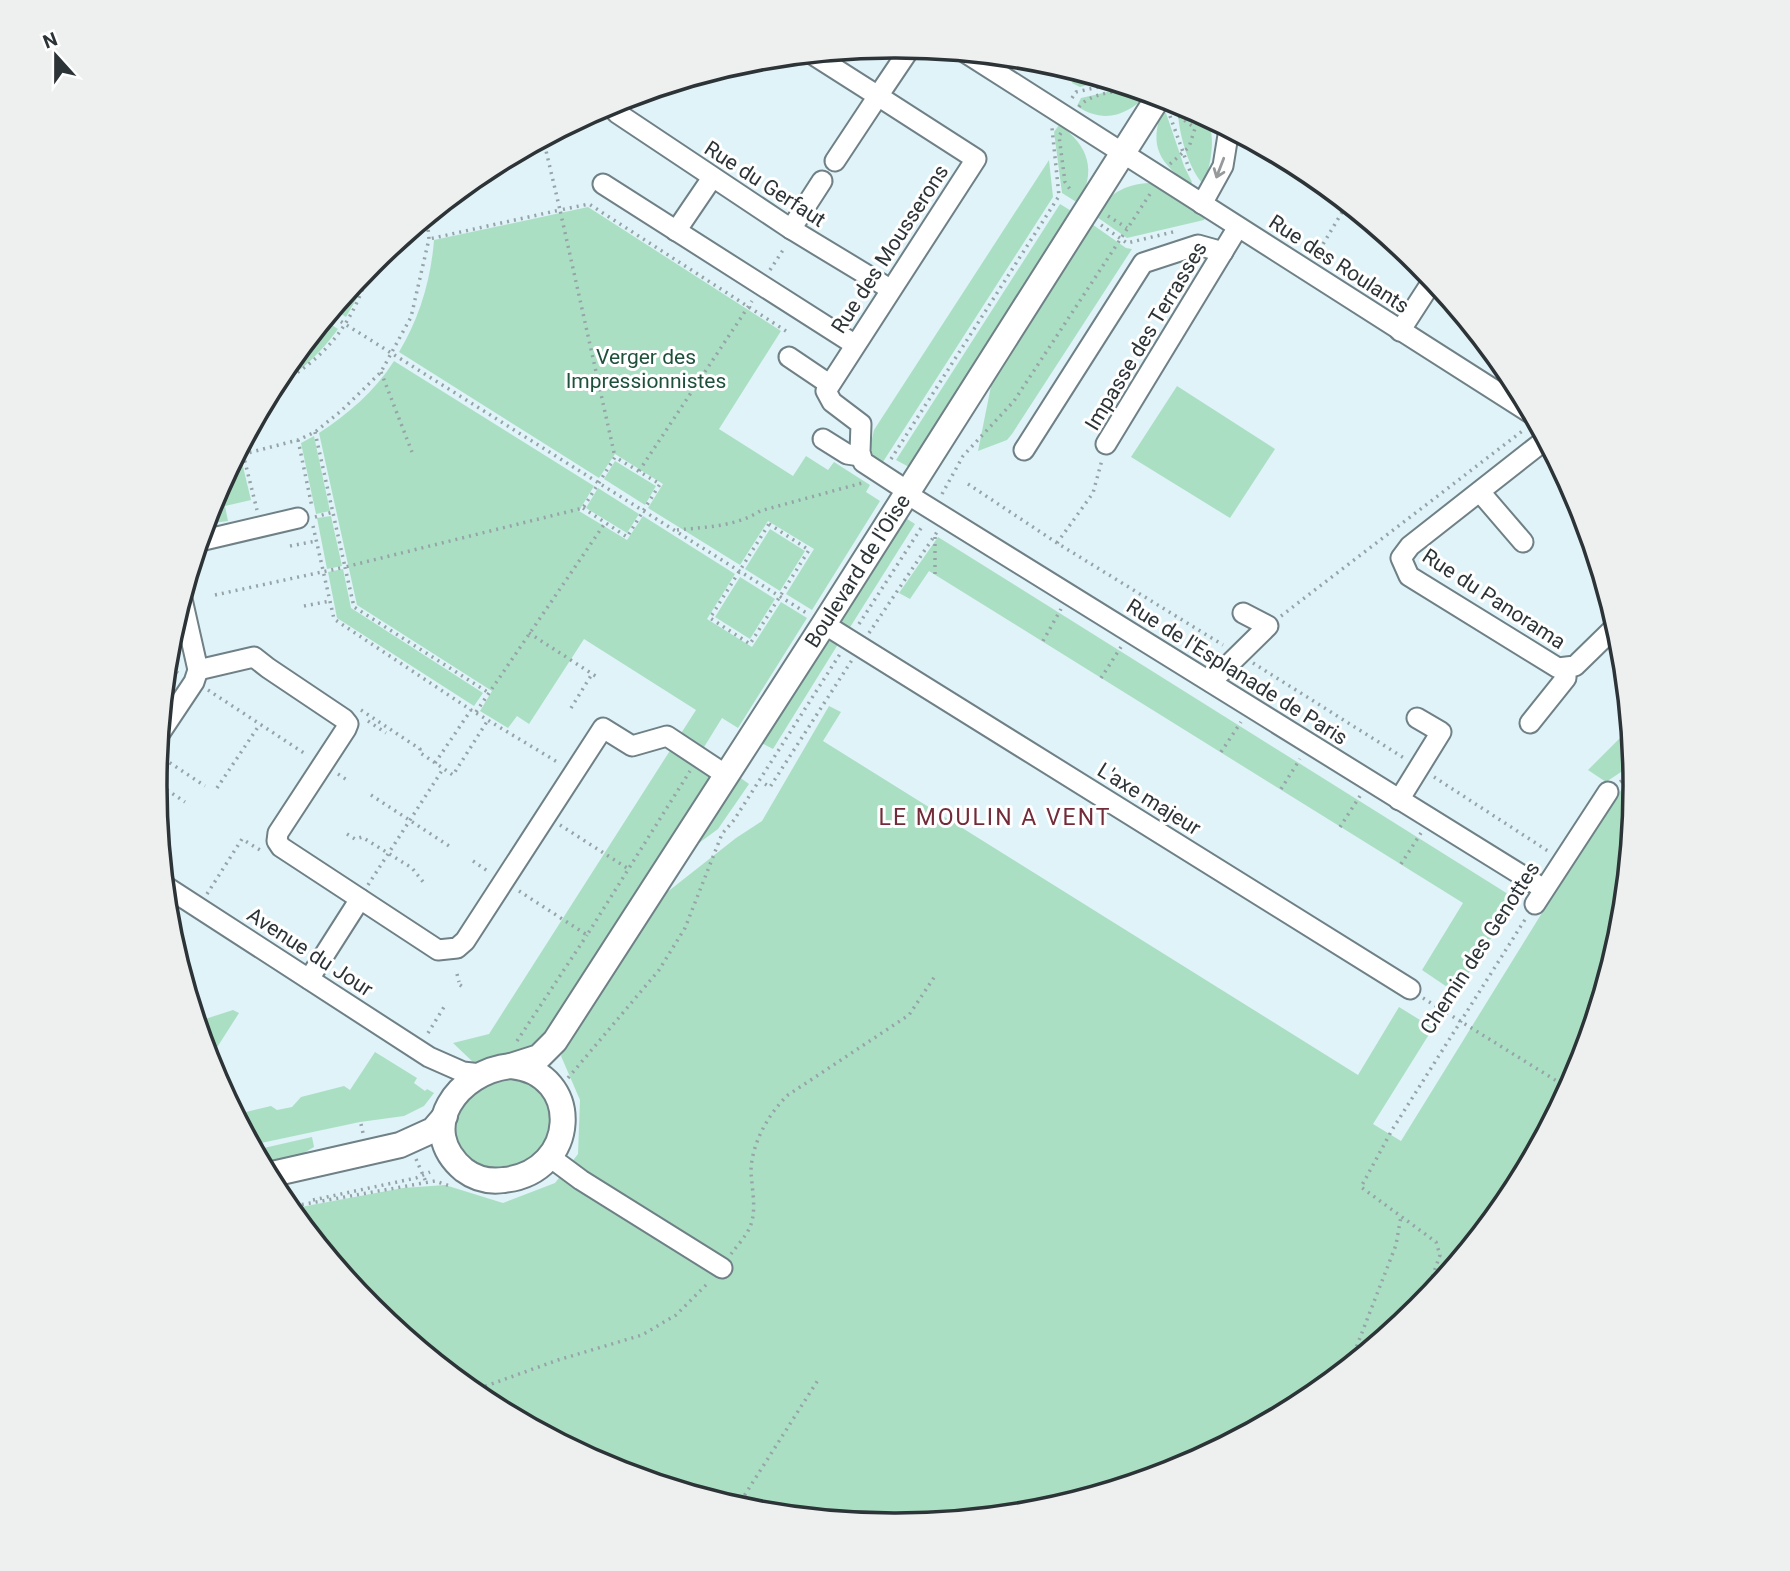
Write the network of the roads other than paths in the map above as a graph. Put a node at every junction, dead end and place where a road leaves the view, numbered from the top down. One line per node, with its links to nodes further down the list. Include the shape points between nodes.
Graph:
1 (903, 58): 4 (street)
2 (824, 61): 4 (street)
3 (984, 63): 8 (street, Rue des Roulants)
4 (878, 96): 9 (street); 18 (street, Rue des Mousserons, via 976,159)
5 (1160, 108): 8 (main road, Boulevard de l'Oise)
6 (617, 113): 10 (street, Rue du Gerfaut)
7 (1227, 138): 13 (street, one-way to 13, via 1223,166)
8 (1121, 153): 13 (street, Rue des Roulants); 31 (main road, Boulevard de l'Oise)
9 (835, 161)
10 (712, 178): 15 (street, Rue du Gerfaut); 16 (street)
11 (822, 181): 15 (street)
12 (603, 184): 16 (street)
13 (1205, 199): 14 (street, Rue des Roulants)
14 (1238, 227): 17 (street, Impasse des Terrasses); 20 (street, Rue des Roulants)
15 (793, 230): 18 (street, Rue du Gerfaut)
16 (676, 231): 21 (street)
17 (1223, 252): 26 (street, Impasse des Terrasses); 28 (street, via 1198,245 1143,263)
18 (890, 289): 21 (street, Rue des Mousserons)
19 (1427, 289): 20 (street)
20 (1400, 331): 24 (street, Rue des Roulants)
21 (854, 344): 23 (street, Rue des Mousserons)
22 (789, 357): 23 (street)
23 (829, 383): 29 (street, via 828,398 862,424)
24 (1519, 413)
25 (822, 439): 29 (street)
26 (1106, 444)
27 (1538, 446): 30 (street, Rue du Panorama)
28 (1024, 450)
29 (860, 456): 31 (street, via 865,465)
30 (1480, 492): 34 (street); 39 (street, Rue du Panorama, via 1410,546 1401,558 1403,566 1409,576 1527,651 1551,666)
31 (908, 493): 36 (main road, Boulevard de l'Oise); 41 (street, Rue de l'Esplanade de Paris)
32 (298, 518): 33 (street)
33 (211, 538)
34 (1523, 542)
35 (1243, 613): 41 (street, via 1268,626)
36 (824, 624): 45 (main road, Boulevard de l'Oise); 52 (street, L'axe majeur)
37 (185, 627): 40 (street)
38 (1607, 635): 39 (street, Rue du Panorama, via 1583,659)
39 (1566, 668): 44 (street, via 1566,678)
40 (190, 675): 42 (street); 50 (street, via 254,657 348,724 277,841)
41 (1210, 682): 47 (street, Rue de l'Esplanade de Paris)
42 (171, 711)
43 (1417, 718): 47 (street, via 1441,732)
44 (1530, 723)
45 (726, 775): 50 (street, via 667,736 632,746 603,728 460,946 438,950); 53 (main road, Boulevard de l'Oise)
46 (1608, 792): 49 (street, Chemin des Genottes)
47 (1399, 800): 49 (street, Rue de l'Esplanade de Paris)
48 (175, 892): 51 (street, Avenue du Jour)
49 (1539, 897)
50 (360, 899): 51 (street)
51 (309, 979): 55 (street, Avenue du Jour)
52 (1410, 989)
53 (551, 1053): 54 (main road, Boulevard de l'Oise); 57 (main road)
54 (511, 1055): 56 (main road); 57 (main road)
55 (429, 1057): 56 (street, Avenue du Jour, via 463,1072); 58 (street, Avenue du Jour, via 442,1072)
56 (481, 1073): 58 (main road, via 467,1082)
57 (559, 1085): 60 (main road, via 563,1131)
58 (448, 1107): 59 (main road, via 433,1130); 61 (main road, via 443,1128)
59 (410, 1148): 61 (main road, via 432,1149); 62 (main road)
60 (550, 1157): 61 (main road, via 527,1175 497,1181); 63 (street)
61 (454, 1171)
62 (280, 1173)
63 (722, 1268)

